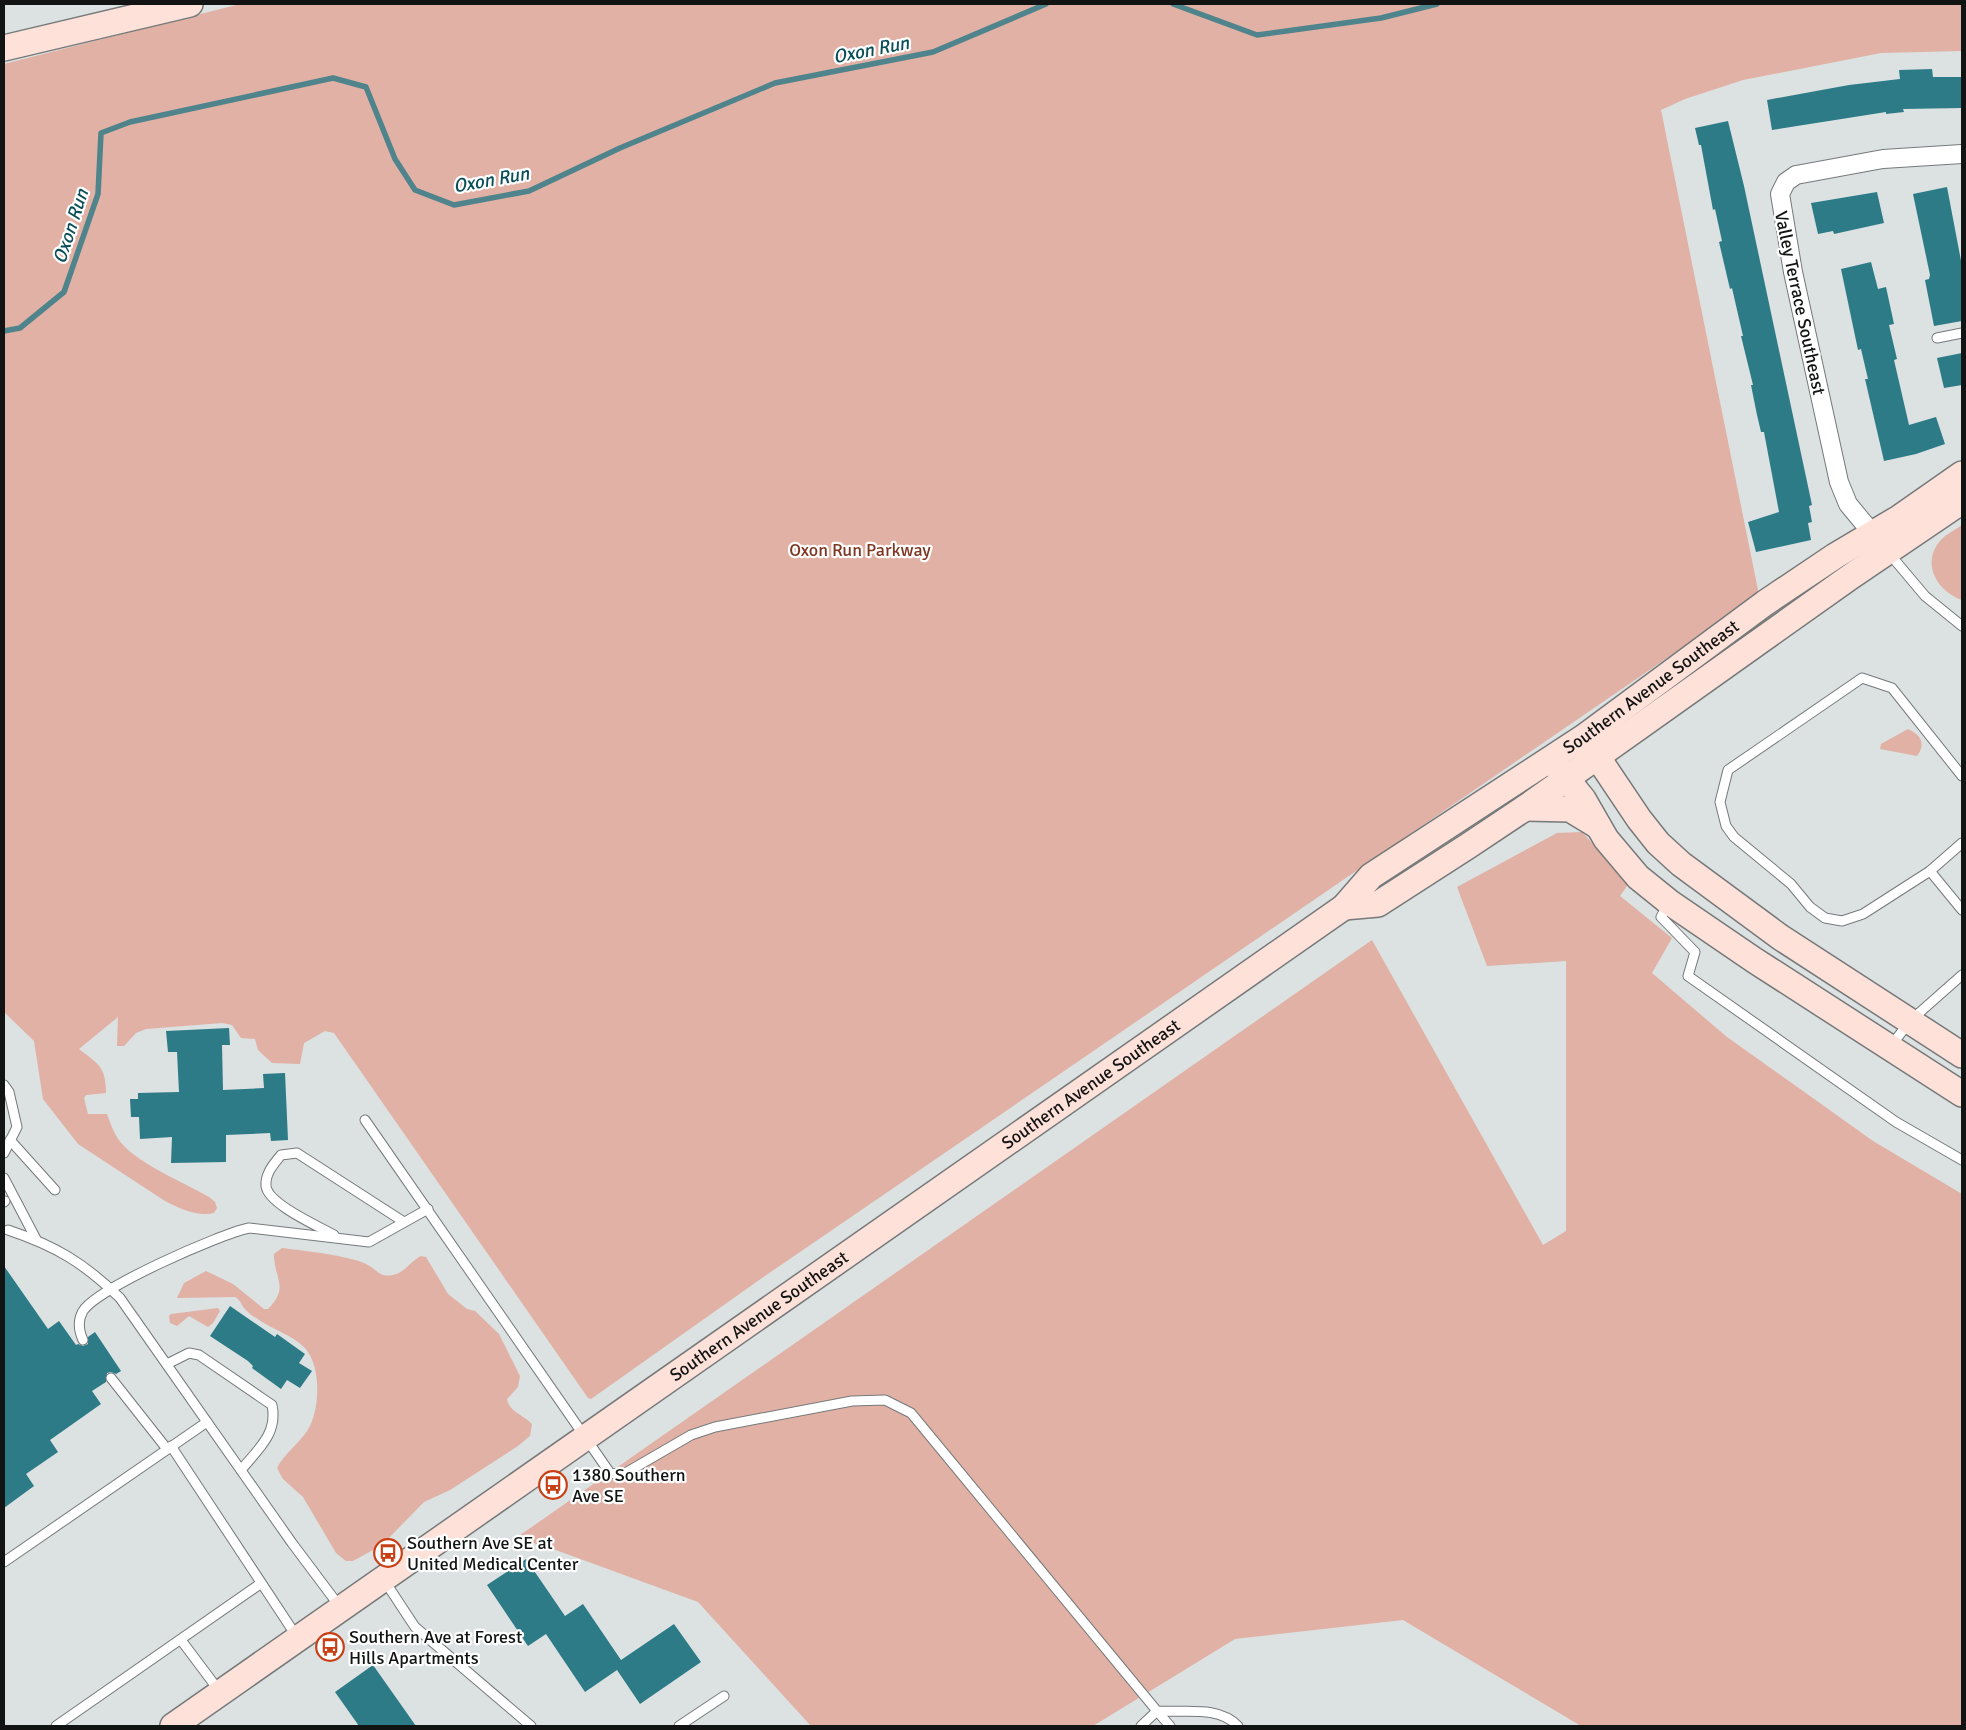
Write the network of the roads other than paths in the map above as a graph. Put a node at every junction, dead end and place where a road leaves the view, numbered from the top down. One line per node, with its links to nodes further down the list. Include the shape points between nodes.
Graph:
1 (190, 4): 2 (main road)
2 (4, 48)
3 (1962, 154): 8 (street, Valley Terrace Southeast, via 1883,159 1796,175 1786,182 1780,194 1793,272 1839,482 1848,504)
4 (1962, 333): 5 (lane)
5 (1937, 338)
6 (1962, 474): 8 (main road, Southern Avenue Southeast, via 1899,518)
7 (1962, 501): 8 (main road, Southern Avenue Southeast)
8 (1880, 543): 9 (lane, via 1925,596); 10 (main road, Southern Avenue Southeast, via 1765,603); 11 (main road, Southern Avenue Southeast, via 1850,577)
9 (1962, 626)
10 (1584, 737): 11 (main road); 12 (main road, Southern Avenue Southeast)
11 (1597, 757): 14 (main road, Southern Avenue Southeast); 23 (main road, via 1658,843 1681,864 1780,937)
12 (1550, 758): 14 (main road); 20 (main road, Southern Avenue Southeast, via 1371,876)
13 (1962, 776): 18 (lane, via 1892,688 1862,678 1728,770 1720,802 1726,826 1734,837 1791,884 1810,907 1825,918 1842,921 1863,914)
14 (1566, 779): 15 (main road, Southern Avenue Southeast); 16 (main road, via 1583,799)
15 (1525, 808): 16 (main road, via 1570,809); 20 (main road, Southern Avenue Southeast, via 1378,904)
16 (1598, 826): 19 (main road, via 1638,877)
17 (1962, 843): 18 (lane)
18 (1930, 871): 21 (lane)
19 (1669, 902): 24 (main road); 31 (lane, via 1661,917 1695,952 1688,976 1896,1122)
20 (1344, 907): 44 (main road, Southern Avenue Southeast)
21 (1962, 910)
22 (1962, 975): 23 (lane)
23 (1911, 1020): 24 (lane); 25 (main road)
24 (1890, 1048): 27 (main road)
25 (1962, 1055)
26 (4, 1085): 29 (lane, via 9,1092 17,1126)
27 (1962, 1094)
28 (365, 1120): 34 (lane)
29 (10, 1140): 30 (lane); 33 (lane)
30 (4, 1153)
31 (1962, 1160)
32 (4, 1178): 38 (lane)
33 (55, 1190)
34 (428, 1209): 35 (lane); 44 (lane)
35 (404, 1222): 37 (lane, via 369,1242); 37 (lane, via 296,1153 281,1155 269,1169 266,1185 273,1200)
36 (8, 1230): 38 (lane)
37 (339, 1238): 39 (lane, via 249,1228 231,1232)
38 (36, 1239): 39 (lane, via 96,1274)
39 (112, 1289): 40 (lane, via 83,1310 79,1331); 41 (lane)
40 (83, 1340)
41 (167, 1364): 43 (lane); 46 (lane, via 189,1353 200,1355 272,1405 275,1419 270,1434)
42 (111, 1378): 45 (lane)
43 (207, 1422): 45 (lane); 46 (lane)
44 (586, 1440): 48 (main road, Southern Avenue Southeast); 55 (lane, via 610,1473 622,1474 691,1436 715,1427 852,1401 885,1400 910,1413)
45 (169, 1448): 47 (lane); 49 (lane)
46 (241, 1470): 50 (lane)
47 (4, 1562)
48 (384, 1580): 50 (main road, Southern Avenue Southeast); 58 (lane, via 415,1627)
49 (260, 1584): 51 (lane); 52 (lane)
50 (342, 1609): 52 (main road, Southern Avenue Southeast)
51 (181, 1640): 53 (lane); 56 (lane)
52 (298, 1640): 53 (main road, Southern Avenue Southeast)
53 (221, 1693): 57 (main road, Southern Avenue Southeast)
54 (724, 1696): 59 (lane)
55 (1157, 1711): 60 (lane); 61 (lane); 62 (lane, via 1219,1714)
56 (56, 1726)
57 (173, 1726)
58 (531, 1726)
59 (679, 1726)
60 (1141, 1726)
61 (1170, 1726)
62 (1238, 1726)

